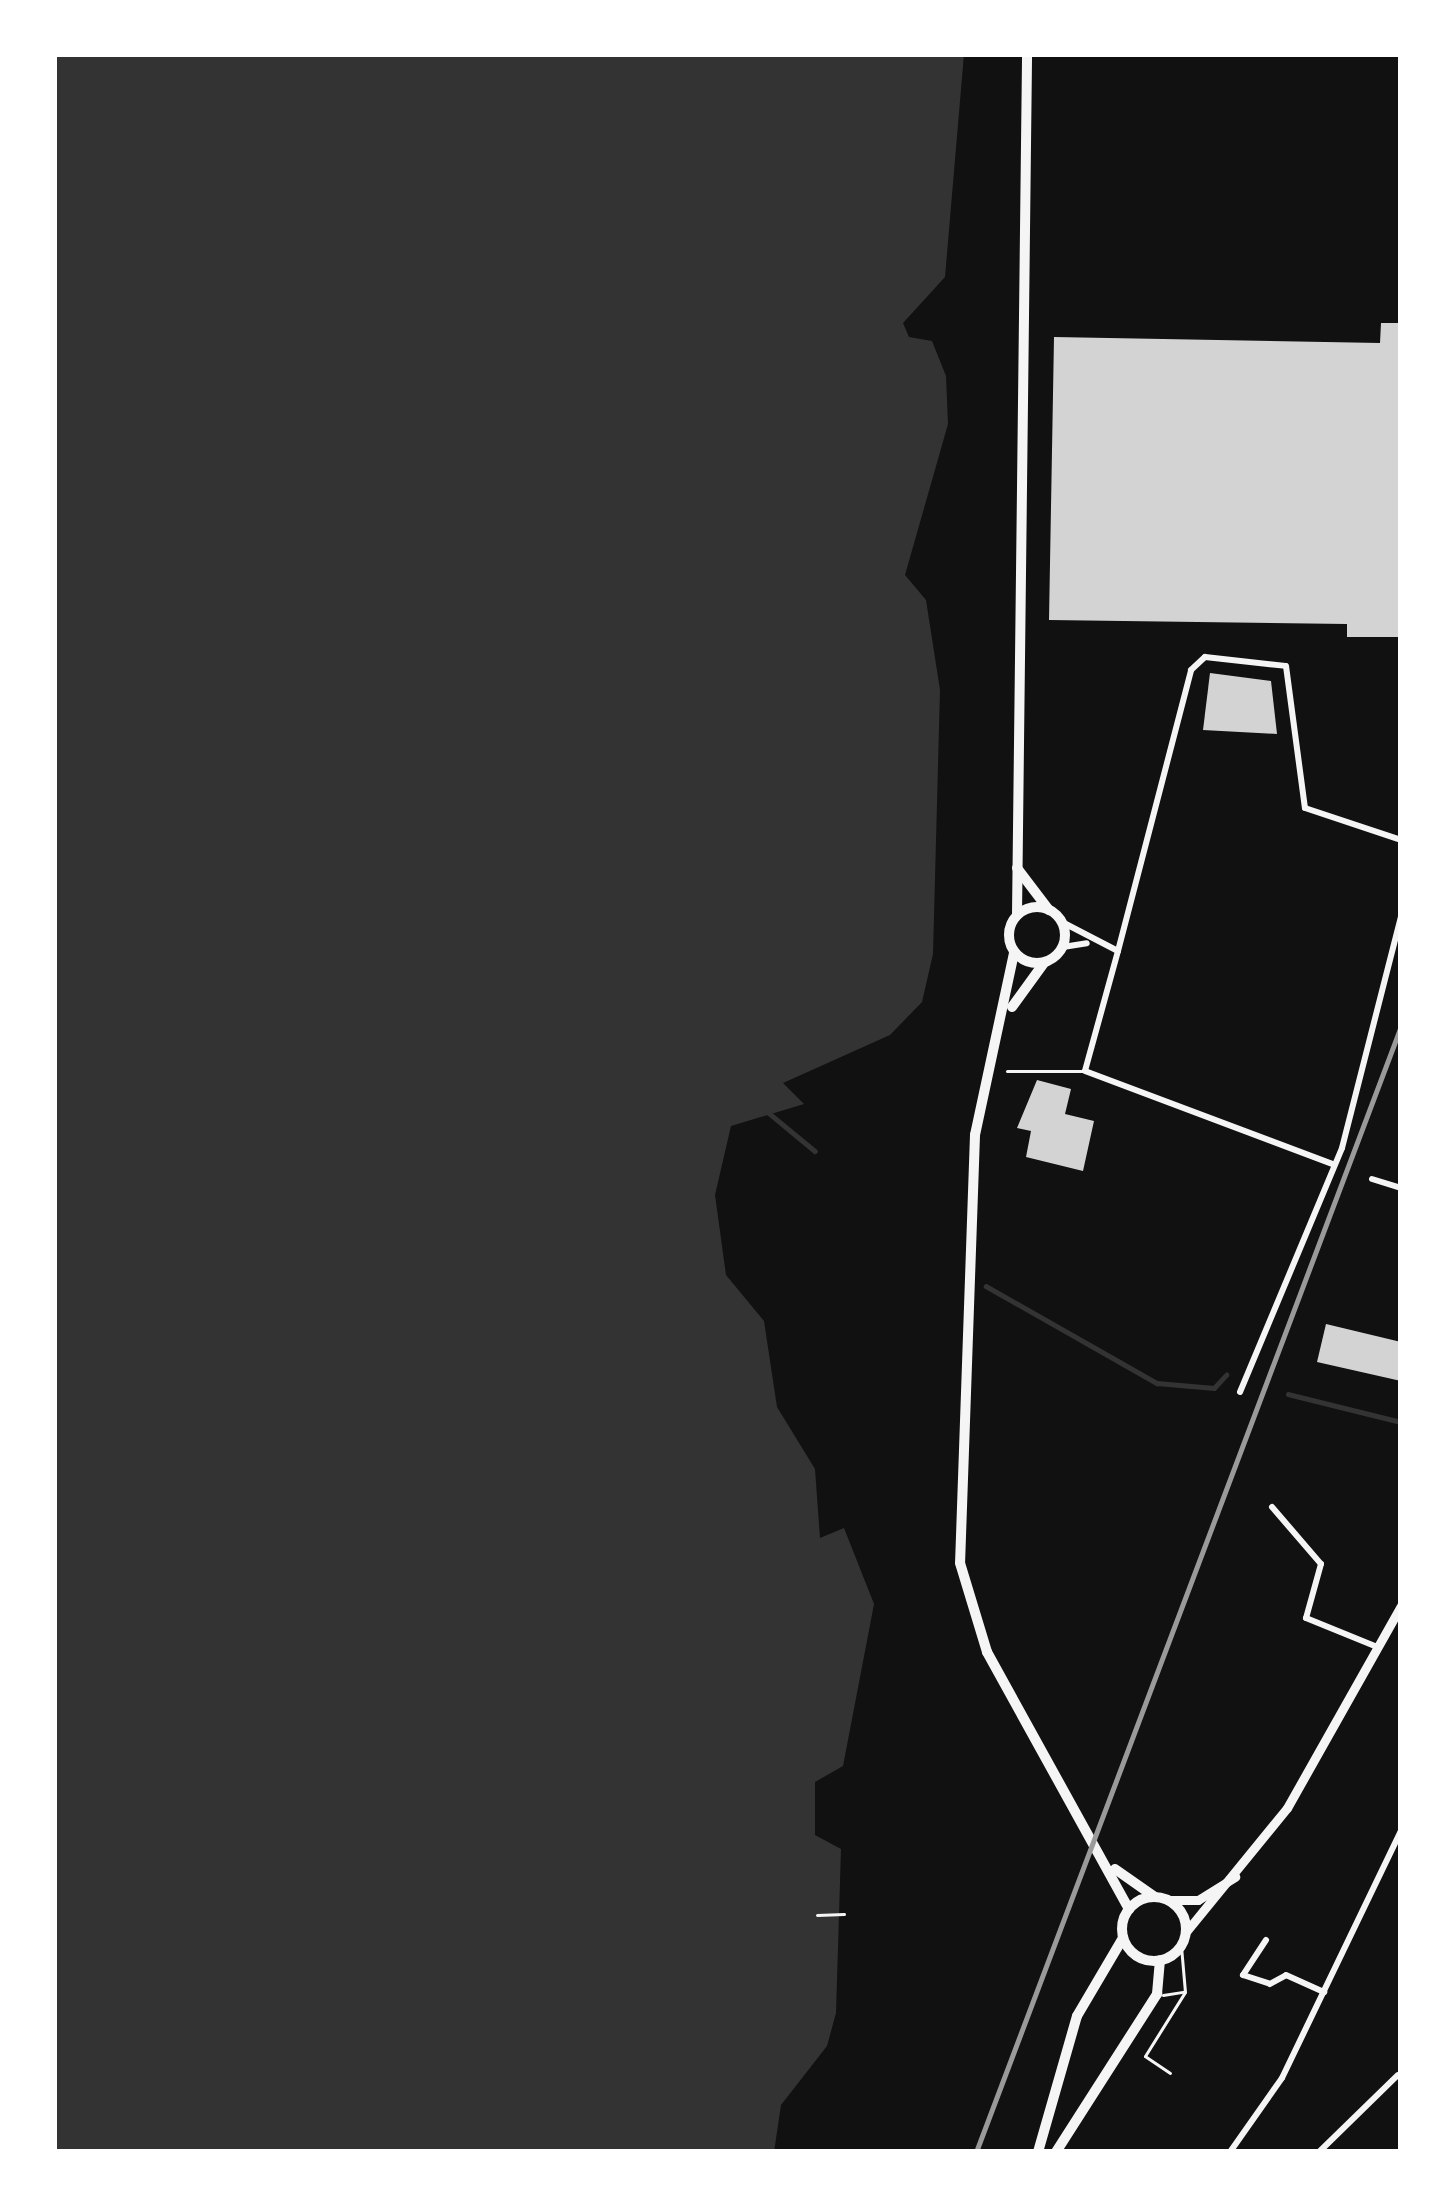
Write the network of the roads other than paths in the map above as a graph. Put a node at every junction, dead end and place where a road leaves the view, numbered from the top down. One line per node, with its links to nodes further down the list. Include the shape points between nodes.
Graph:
1 (1027, 54): 3 (main road)
2 (1401, 840): 10 (street, via 1305,808 1295,685 1273,658 1196,662)
3 (1015, 865): 4 (main road); 5 (main road)
4 (1049, 910): 5 (main road); 7 (main road)
5 (1017, 915): 11 (main road)
6 (1401, 916): 16 (street, via 1371,1061)
7 (1062, 922): 8 (street); 9 (main road)
8 (1090, 942): 9 (street); 10 (street)
9 (1063, 947): 12 (main road)
10 (1118, 951): 15 (street)
11 (1015, 953): 12 (main road); 13 (main road)
12 (1044, 963): 13 (main road)
13 (1010, 1010): 24 (main road, via 975,1135 960,1563 987,1652)
14 (1007, 1071): 15 (lane)
15 (1085, 1071): 16 (street)
16 (1332, 1164): 19 (street)
17 (1372, 1179): 18 (street)
18 (1401, 1188)
19 (1240, 1392)
20 (1273, 1507): 22 (street, via 1321,1564 1306,1618)
21 (1401, 1606): 22 (main road)
22 (1381, 1649): 25 (main road)
23 (1401, 1831): 33 (street)
24 (1115, 1869): 26 (main road); 27 (main road)
25 (1239, 1874): 26 (main road, via 1198,1900); 29 (main road)
26 (1161, 1899): 27 (main road); 29 (main road)
27 (1129, 1910): 28 (main road)
28 (1124, 1938): 31 (main road); 37 (main road, via 1077,2016)
29 (1183, 1939): 31 (main road); 32 (lane)
30 (1266, 1940): 33 (street, via 1243,1975 1270,1984 1286,1975)
31 (1160, 1960): 34 (main road)
32 (1185, 1991): 34 (lane); 35 (lane, via 1145,2056)
33 (1324, 1992): 41 (street)
34 (1157, 1994): 38 (main road)
35 (1170, 2073)
36 (1398, 2075): 42 (street)
37 (1049, 2123): 38 (main road); 39 (main road)
38 (1070, 2134): 40 (main road)
39 (1038, 2152)
40 (1056, 2152)
41 (1230, 2152)
42 (1319, 2152)

